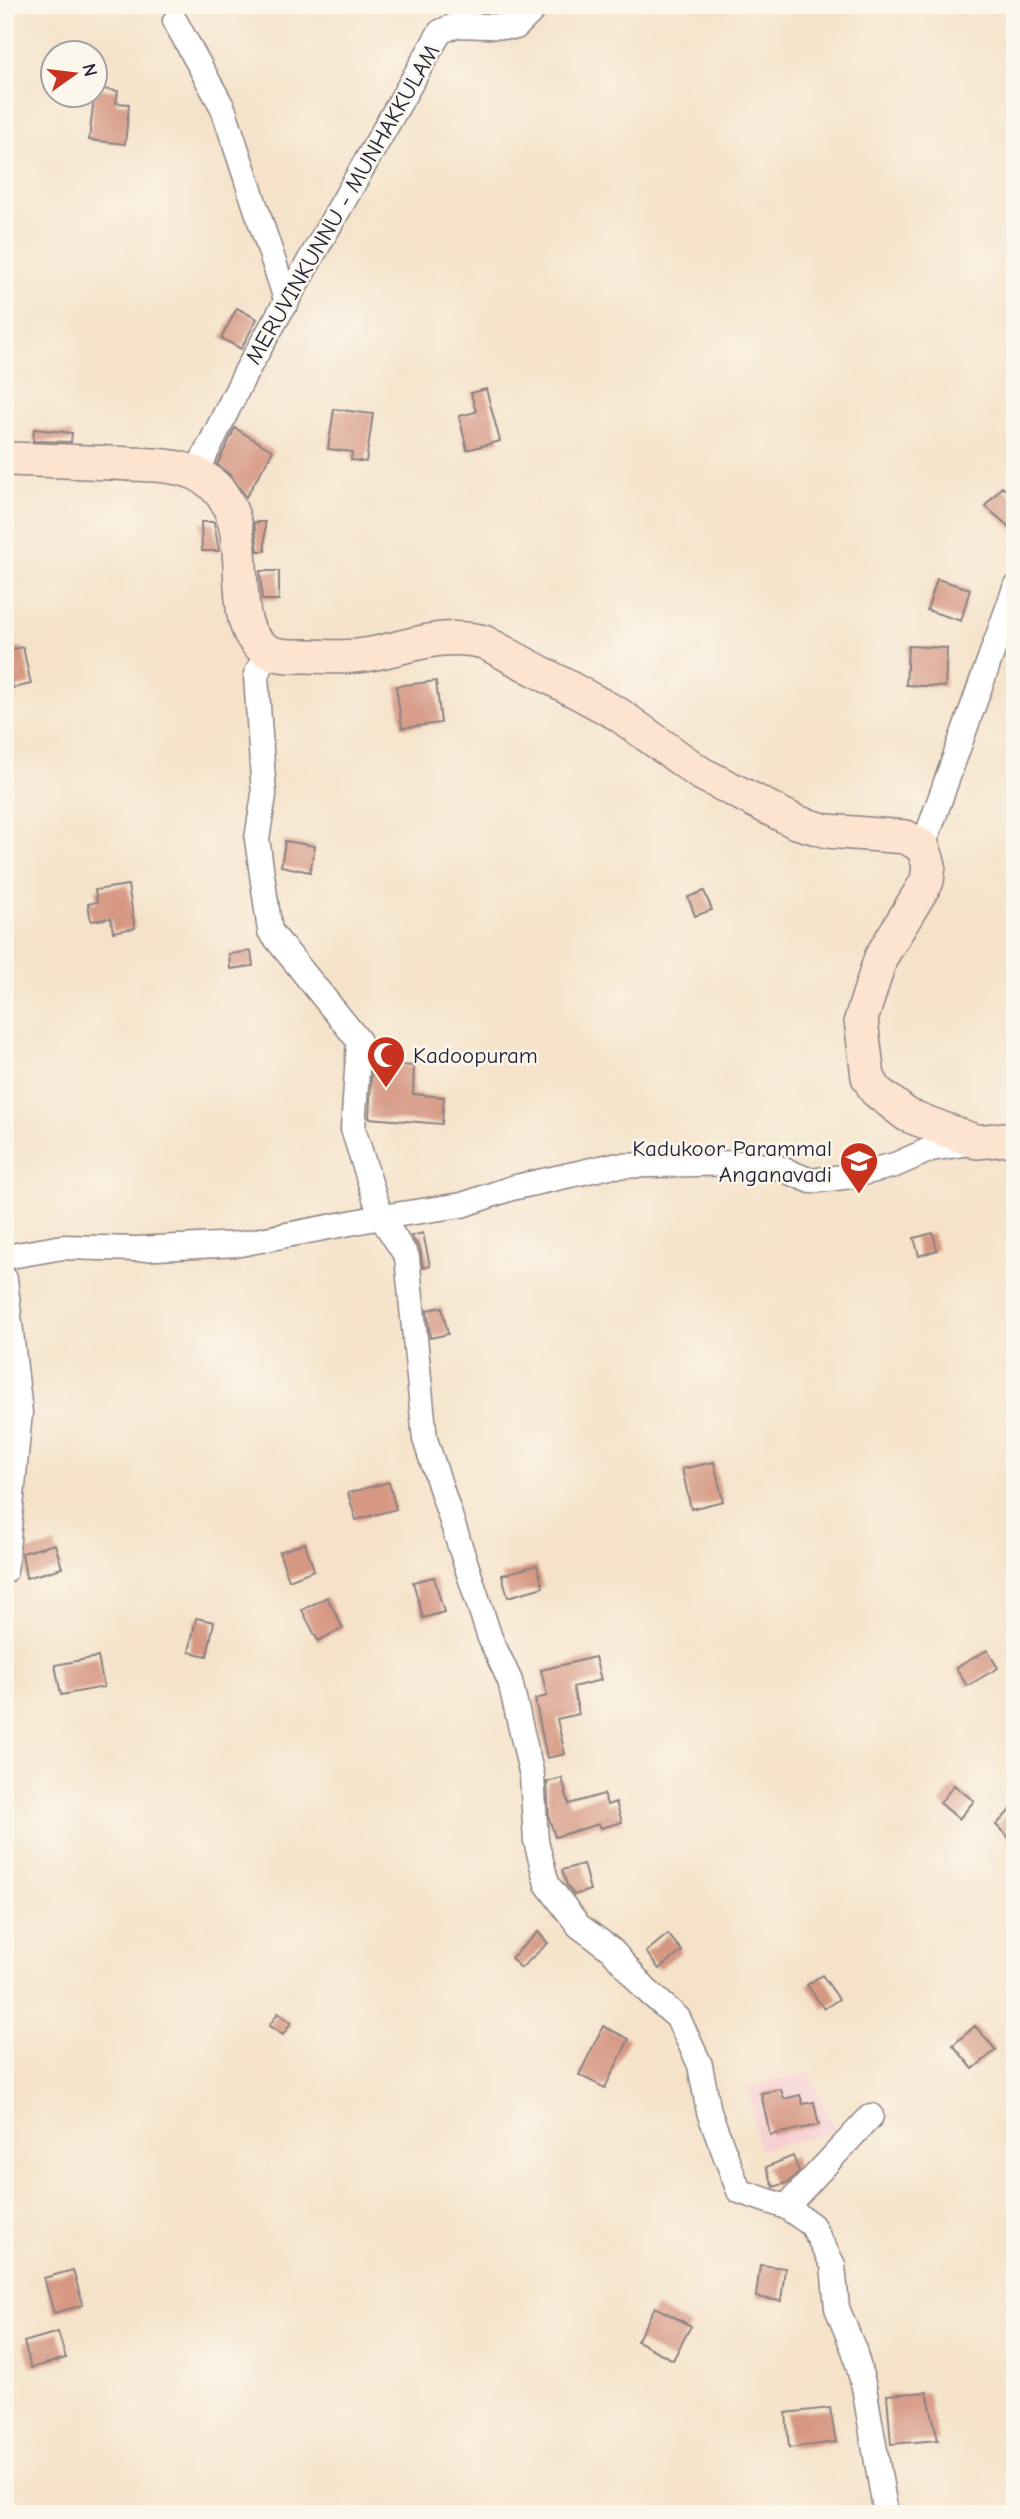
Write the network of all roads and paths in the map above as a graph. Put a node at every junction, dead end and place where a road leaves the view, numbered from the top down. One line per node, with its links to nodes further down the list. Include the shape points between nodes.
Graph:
1 (538, 5): 3 (street, MERUVINKUNNU - MUNHAKKULAM, via 516,27 456,25 440,33)
2 (175, 21): 3 (street, via 223,108)
3 (287, 302): 5 (street, MERUVINKUNNU - MUNHAKKULAM)
4 (5, 459): 5 (main road, via 167,466)
5 (196, 473): 7 (main road, via 232,508 238,530 241,597 256,642)
6 (1015, 588): 8 (street)
7 (271, 653): 8 (main road, via 337,657 442,637 484,642 618,714 700,773 796,822 827,831 906,837); 11 (street, via 256,676 264,795 257,839 270,931 359,1041 353,1129)
8 (923, 847): 10 (main road, via 929,865 927,881 875,971 861,1020 863,1059 876,1091 906,1115)
9 (1015, 1138): 10 (main road)
10 (977, 1142): 11 (street, via 930,1149 895,1165 851,1176 811,1181 777,1167 740,1163 610,1166 512,1188 462,1205)
11 (381, 1217): 12 (street, via 240,1244 63,1247); 16 (street, via 407,1257 425,1439 490,1638 510,1681 532,1776 536,1841 547,1884 579,1926 612,1950 678,2018 700,2065 709,2112 739,2191)
12 (5, 1257)
13 (5, 1279): 14 (street, via 20,1412)
14 (5, 1571)
15 (871, 2116): 16 (street)
16 (786, 2207): 17 (street, via 812,2225 833,2265 837,2308 864,2387)
17 (886, 2514)

